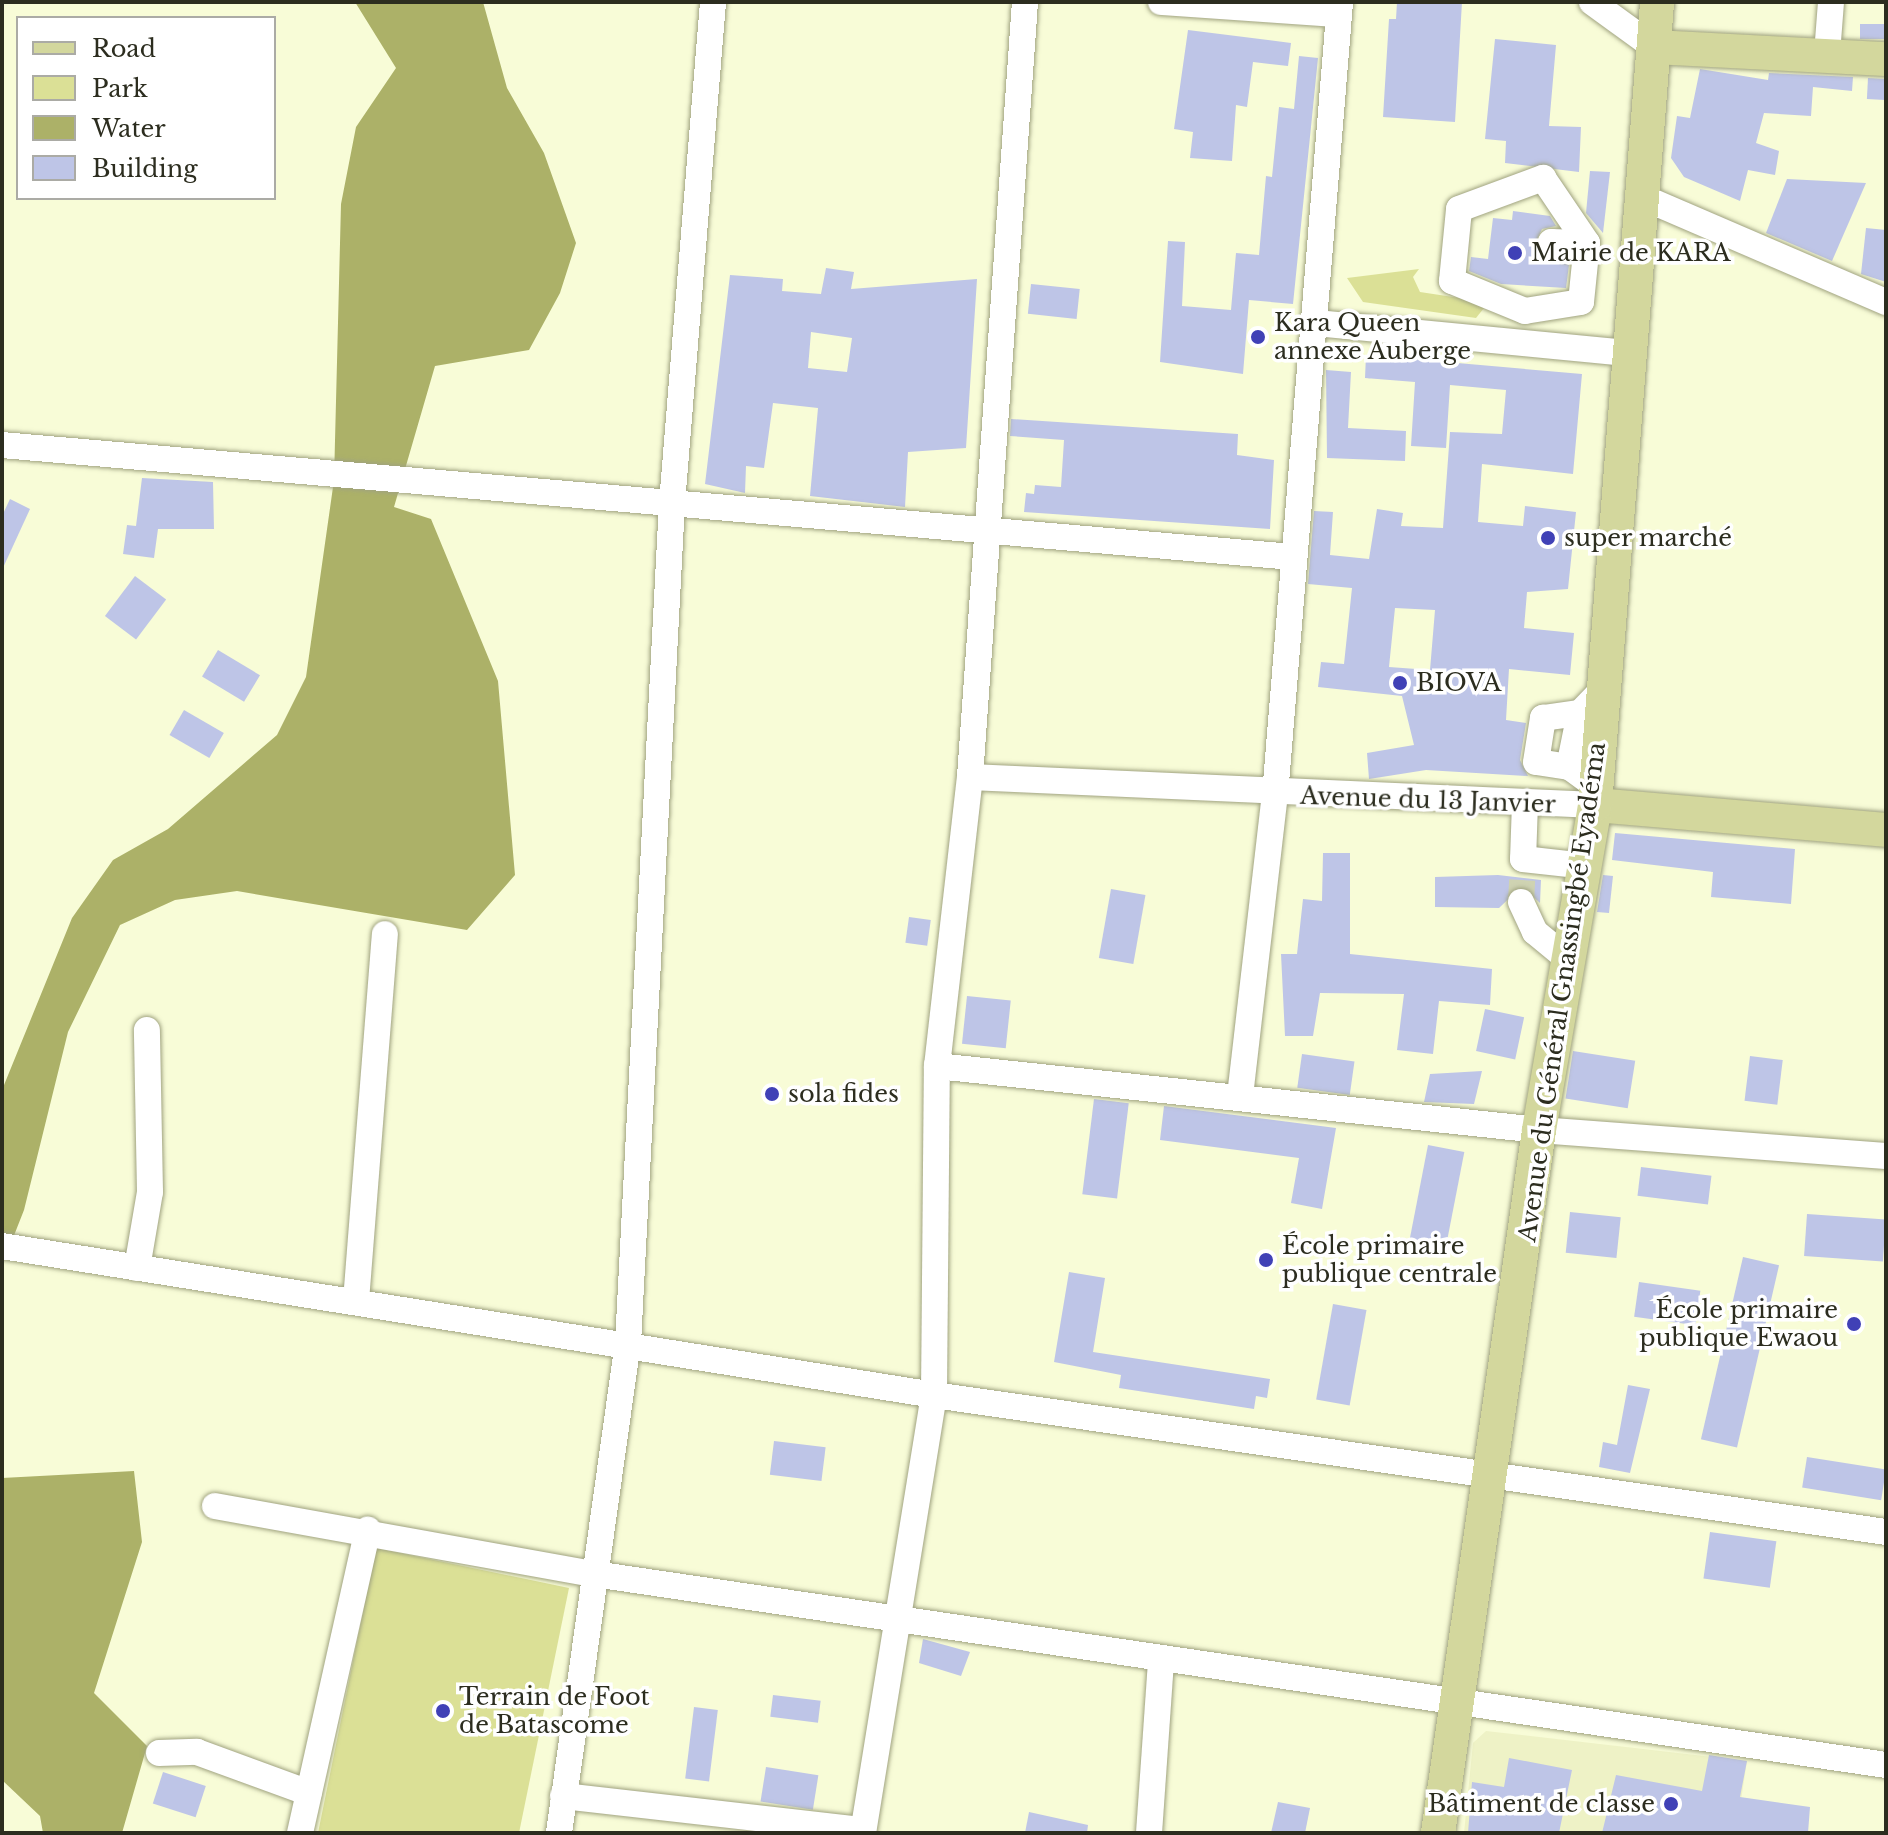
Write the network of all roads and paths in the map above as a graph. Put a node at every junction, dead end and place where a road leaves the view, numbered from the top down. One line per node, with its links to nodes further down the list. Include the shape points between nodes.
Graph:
1 (713, 2): 18 (street)
2 (1025, 2): 19 (street)
3 (1161, 2): 7 (street)
4 (1592, 2): 8 (street)
5 (1657, 2): 8 (main road, Avenue du Général Gnassingbé Eyadéma)
6 (1831, 2): 9 (street)
7 (1339, 8): 14 (street)
8 (1654, 47): 9 (main road); 11 (main road, Avenue du Général Gnassingbé Eyadéma)
9 (1827, 54): 10 (main road)
10 (1886, 59)
11 (1642, 197): 12 (street); 16 (main road, Avenue du Général Gnassingbé Eyadéma)
12 (1886, 302)
13 (1525, 311): 13 (street, via 1581,302 1577,246 1543,172 1459,209 1452,281); 15 (street)
14 (1316, 323): 15 (street); 20 (street)
15 (1516, 342): 16 (street)
16 (1630, 353): 21 (main road, Avenue du Général Gnassingbé Eyadéma)
17 (2, 445): 18 (street)
18 (672, 503): 19 (street); 39 (street)
19 (983, 531): 20 (street); 22 (street)
20 (1293, 557): 23 (street)
21 (1604, 688): 24 (main road, Avenue du Général Gnassingbé Eyadéma); 24 (street, via 1580,713 1543,718 1536,762 1569,767)
22 (970, 777): 23 (street, Avenue du 13 Janvier); 32 (street)
23 (1275, 795): 25 (street, Avenue du 13 Janvier); 33 (street)
24 (1596, 796): 25 (street, Avenue du 13 Janvier); 26 (main road, Avenue du 13 Janvier); 27 (main road, Avenue du Général Gnassingbé Eyadéma)
25 (1525, 803): 28 (street)
26 (1886, 830)
27 (1585, 866): 28 (street); 30 (main road, Avenue du Général Gnassingbé Eyadéma)
28 (1522, 880): 30 (street, via 1535,932)
29 (385, 934): 38 (street)
30 (1569, 960): 34 (main road, Avenue du Général Gnassingbé Eyadéma)
31 (147, 1030): 37 (street, via 150,1192)
32 (937, 1066): 33 (street); 40 (street)
33 (1240, 1096): 34 (street)
34 (1539, 1130): 35 (street); 41 (main road, Avenue du Général Gnassingbé Eyadéma)
35 (1886, 1156)
36 (2, 1246): 37 (street)
37 (137, 1268): 38 (street)
38 (356, 1301): 39 (street)
39 (628, 1343): 40 (street); 45 (street)
40 (934, 1395): 41 (street); 46 (street)
41 (1495, 1475): 44 (street); 48 (main road, Avenue du Général Gnassingbé Eyadéma)
42 (215, 1506): 43 (street)
43 (368, 1530): 45 (street); 51 (street)
44 (1886, 1532)
45 (594, 1574): 46 (street); 52 (street)
46 (894, 1620): 47 (street); 53 (street)
47 (1161, 1661): 48 (street); 56 (street)
48 (1460, 1702): 50 (street); 57 (main road, Avenue du Général Gnassingbé Eyadéma)
49 (159, 1753): 51 (street, via 197,1752)
50 (1886, 1765)
51 (309, 1793): 54 (street)
52 (563, 1796): 53 (street); 55 (street)
53 (863, 1832)
54 (300, 1833)
55 (559, 1833)
56 (1149, 1833)
57 (1438, 1833)

